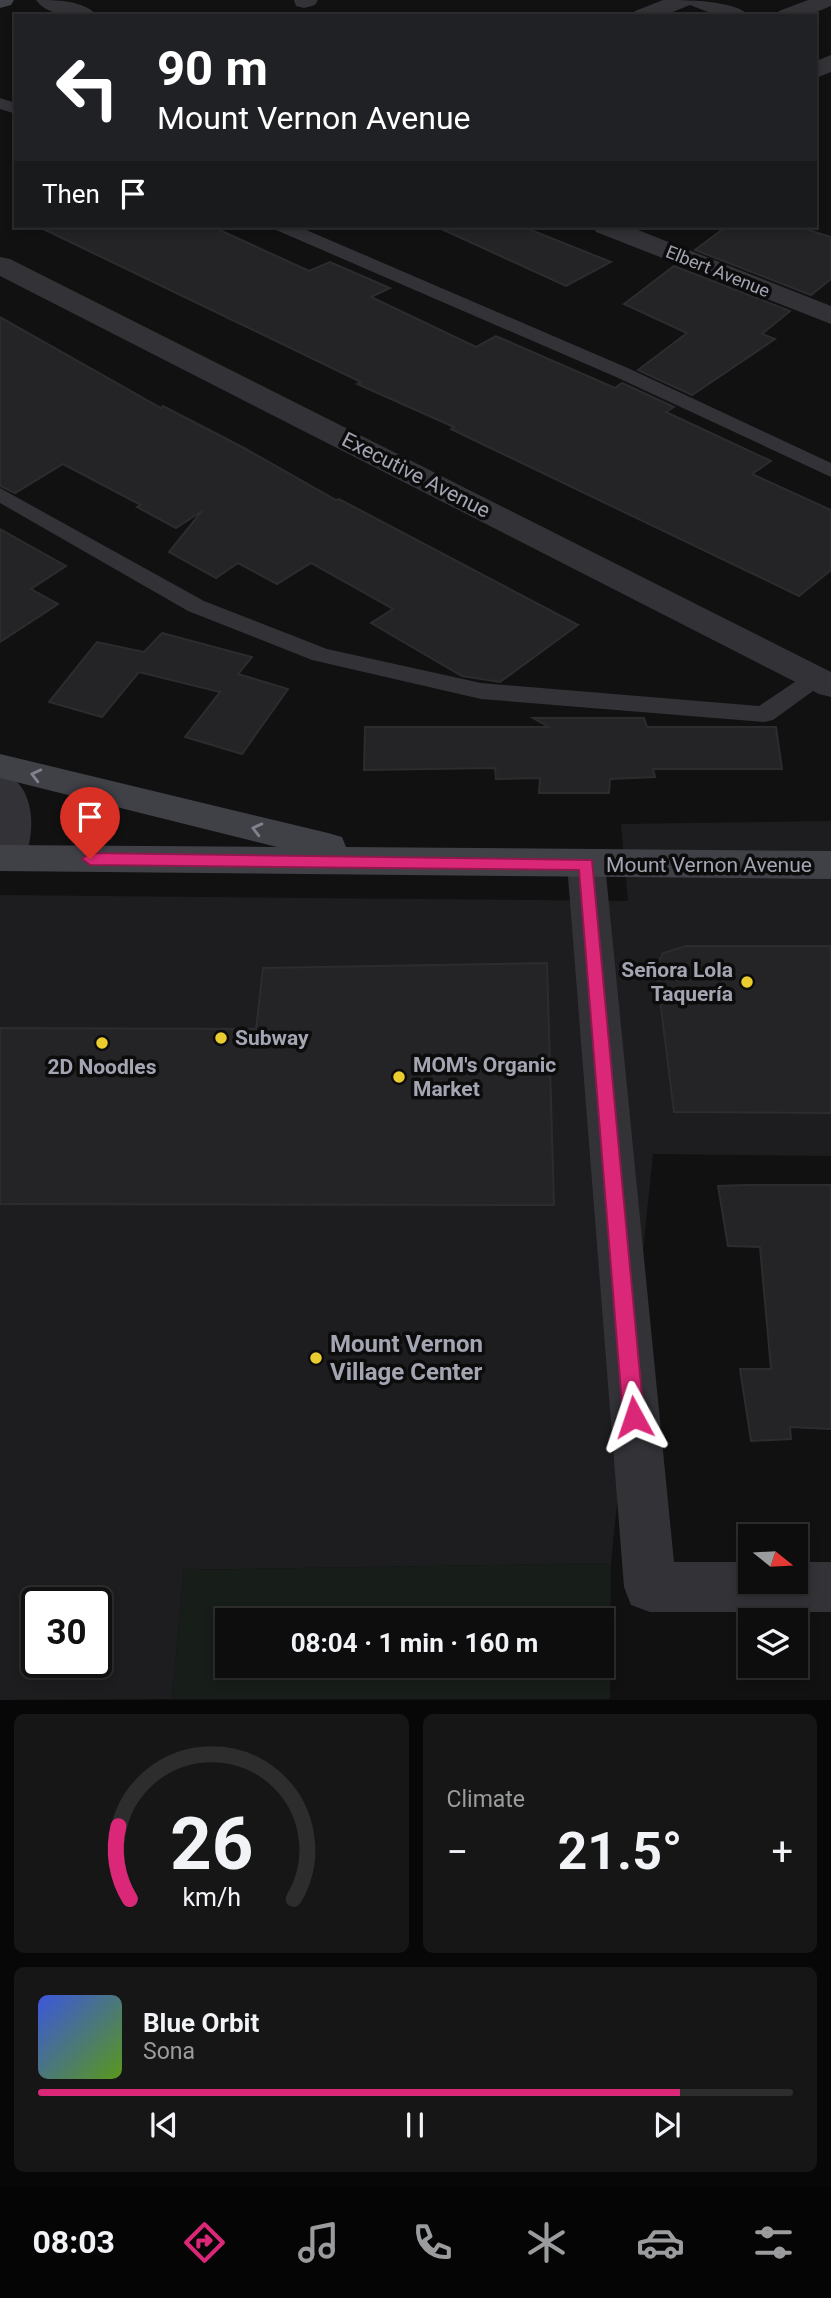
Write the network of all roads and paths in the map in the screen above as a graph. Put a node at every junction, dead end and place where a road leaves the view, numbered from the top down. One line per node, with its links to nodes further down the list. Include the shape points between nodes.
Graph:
1 (47, 0): 5 (street)
2 (682, 0): 6 (street)
3 (697, 0): 7 (street)
4 (827, 0): 8 (street)
5 (82, 14)
6 (648, 14)
7 (734, 14)
8 (792, 14)
9 (287, 228): 13 (lane, via 623,373)
10 (610, 228): 12 (street, Elbert Avenue)
11 (0, 265): 15 (street, Executive Avenue)
12 (831, 316)
13 (831, 471)
14 (0, 494): 15 (lane, via 196,606 320,655 481,691 764,714)
15 (823, 682)
16 (0, 765): 19 (main road, one-way to 16)
17 (0, 785): 18 (street, via 14,818)
18 (3, 858): 19 (main road, Mount Vernon Avenue)
19 (395, 862): 20 (main road, Mount Vernon Avenue)
20 (586, 864): 21 (main road, Mount Vernon Avenue); 22 (street, via 650,1587)
21 (824, 864)
22 (831, 1587)

